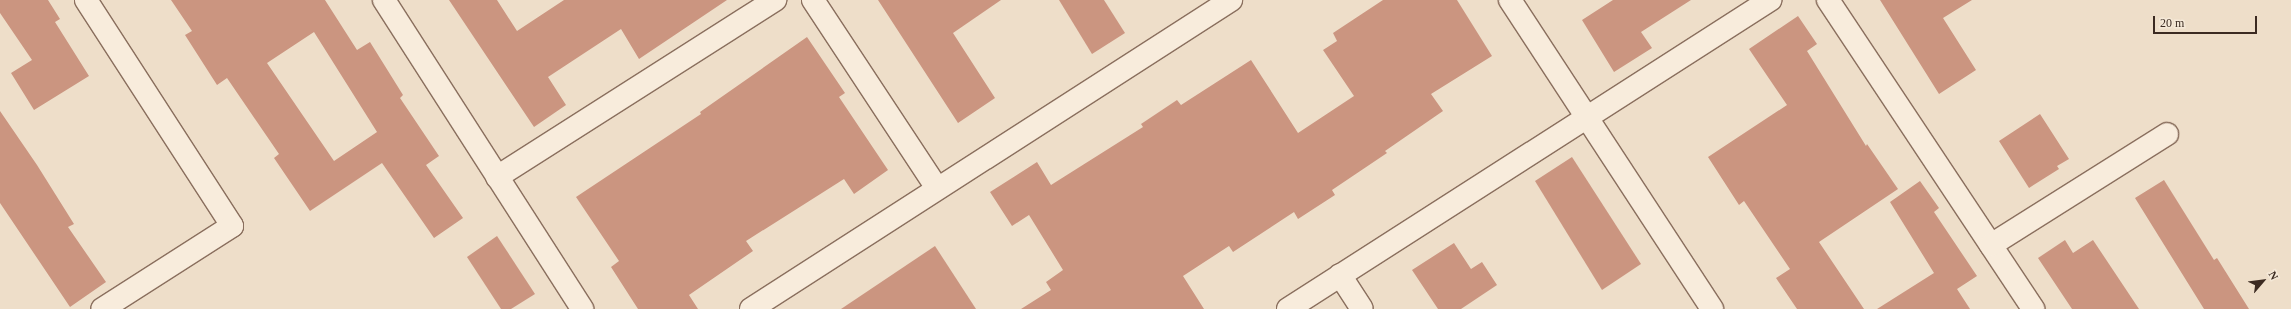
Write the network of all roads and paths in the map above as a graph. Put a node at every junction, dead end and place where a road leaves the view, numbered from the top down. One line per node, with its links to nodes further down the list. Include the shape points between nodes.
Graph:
1 (86, 0): 15 (street, via 232,226)
2 (384, 0): 11 (street)
3 (775, 0): 11 (street)
4 (813, 0): 12 (street)
5 (1231, 0): 12 (street)
6 (1510, 0): 9 (street)
7 (1770, 0): 9 (street)
8 (1828, 0): 13 (street)
9 (1587, 118): 14 (street); 20 (street)
10 (2167, 134): 13 (street)
11 (497, 177): 16 (street)
12 (937, 188): 17 (street)
13 (1991, 245): 21 (street)
14 (1340, 276): 18 (street); 19 (street)
15 (102, 309)
16 (582, 309)
17 (751, 309)
18 (1288, 309)
19 (1362, 309)
20 (1712, 309)
21 (2033, 309)

